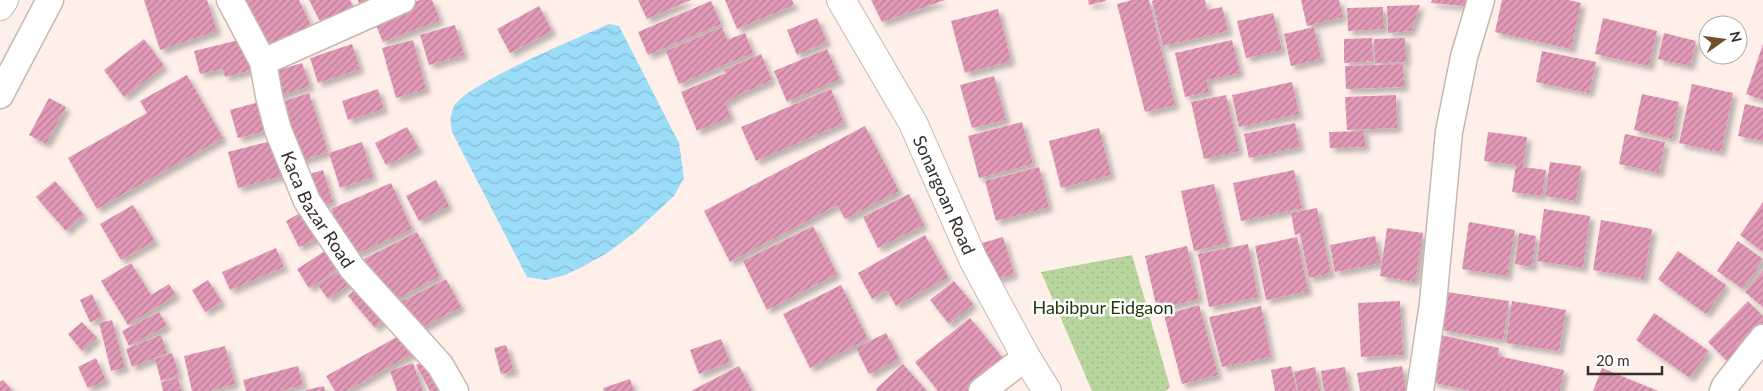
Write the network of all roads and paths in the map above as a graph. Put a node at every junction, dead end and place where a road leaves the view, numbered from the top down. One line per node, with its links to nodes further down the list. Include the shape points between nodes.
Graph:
1 (4, 0): 7 (main road)
2 (50, 0): 9 (street)
3 (230, 0): 8 (street, Kaca Bazar Road)
4 (402, 0): 8 (street)
5 (841, 0): 11 (main road, Sonargoan Road, via 913,123 973,259)
6 (1481, 0): 15 (street, via 1464,57 1449,132 1433,303)
7 (0, 6)
8 (263, 62): 12 (street, Kaca Bazar Road, via 278,130 306,201 352,268 440,365)
9 (0, 95)
10 (1763, 338): 16 (street)
11 (1026, 357): 13 (street); 14 (main road, Sonargoan Road)
12 (455, 391)
13 (982, 391)
14 (1047, 391)
15 (1420, 391)
16 (1723, 391)

